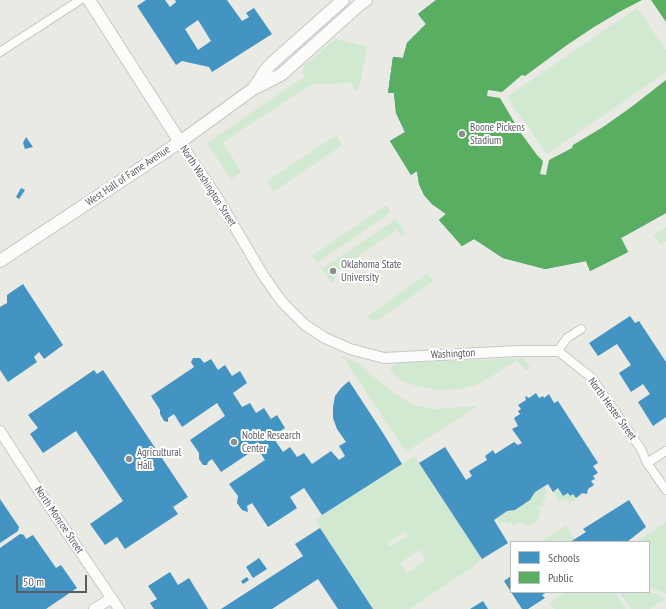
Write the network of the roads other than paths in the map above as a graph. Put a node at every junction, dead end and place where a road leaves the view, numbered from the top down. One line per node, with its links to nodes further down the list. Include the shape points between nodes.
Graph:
1 (80, 0): 5 (street)
2 (89, 0): 7 (main road, North Washington Street)
3 (343, 0): 6 (main road, West Hall of Fame Avenue, via 272,63)
4 (366, 0): 6 (main road, West Hall of Fame Avenue, via 282,74)
5 (0, 52)
6 (253, 89): 7 (main road, West Hall of Fame Avenue)
7 (180, 142): 8 (main road, West Hall of Fame Avenue); 10 (street, North Washington Street, via 283,303 305,325 325,338)
8 (0, 261)
9 (581, 329): 11 (street, via 567,338)
10 (350, 349): 11 (street, Washington, via 384,358)
11 (558, 350): 14 (street, North Hester Street, via 592,378 641,448)
12 (0, 431): 16 (street, North Monroe Street)
13 (666, 451): 14 (street)
14 (647, 463): 15 (street, North Hester Street)
15 (666, 490)
16 (112, 598): 17 (street); 18 (street, North Monroe Street)
17 (94, 609)
18 (119, 609)

